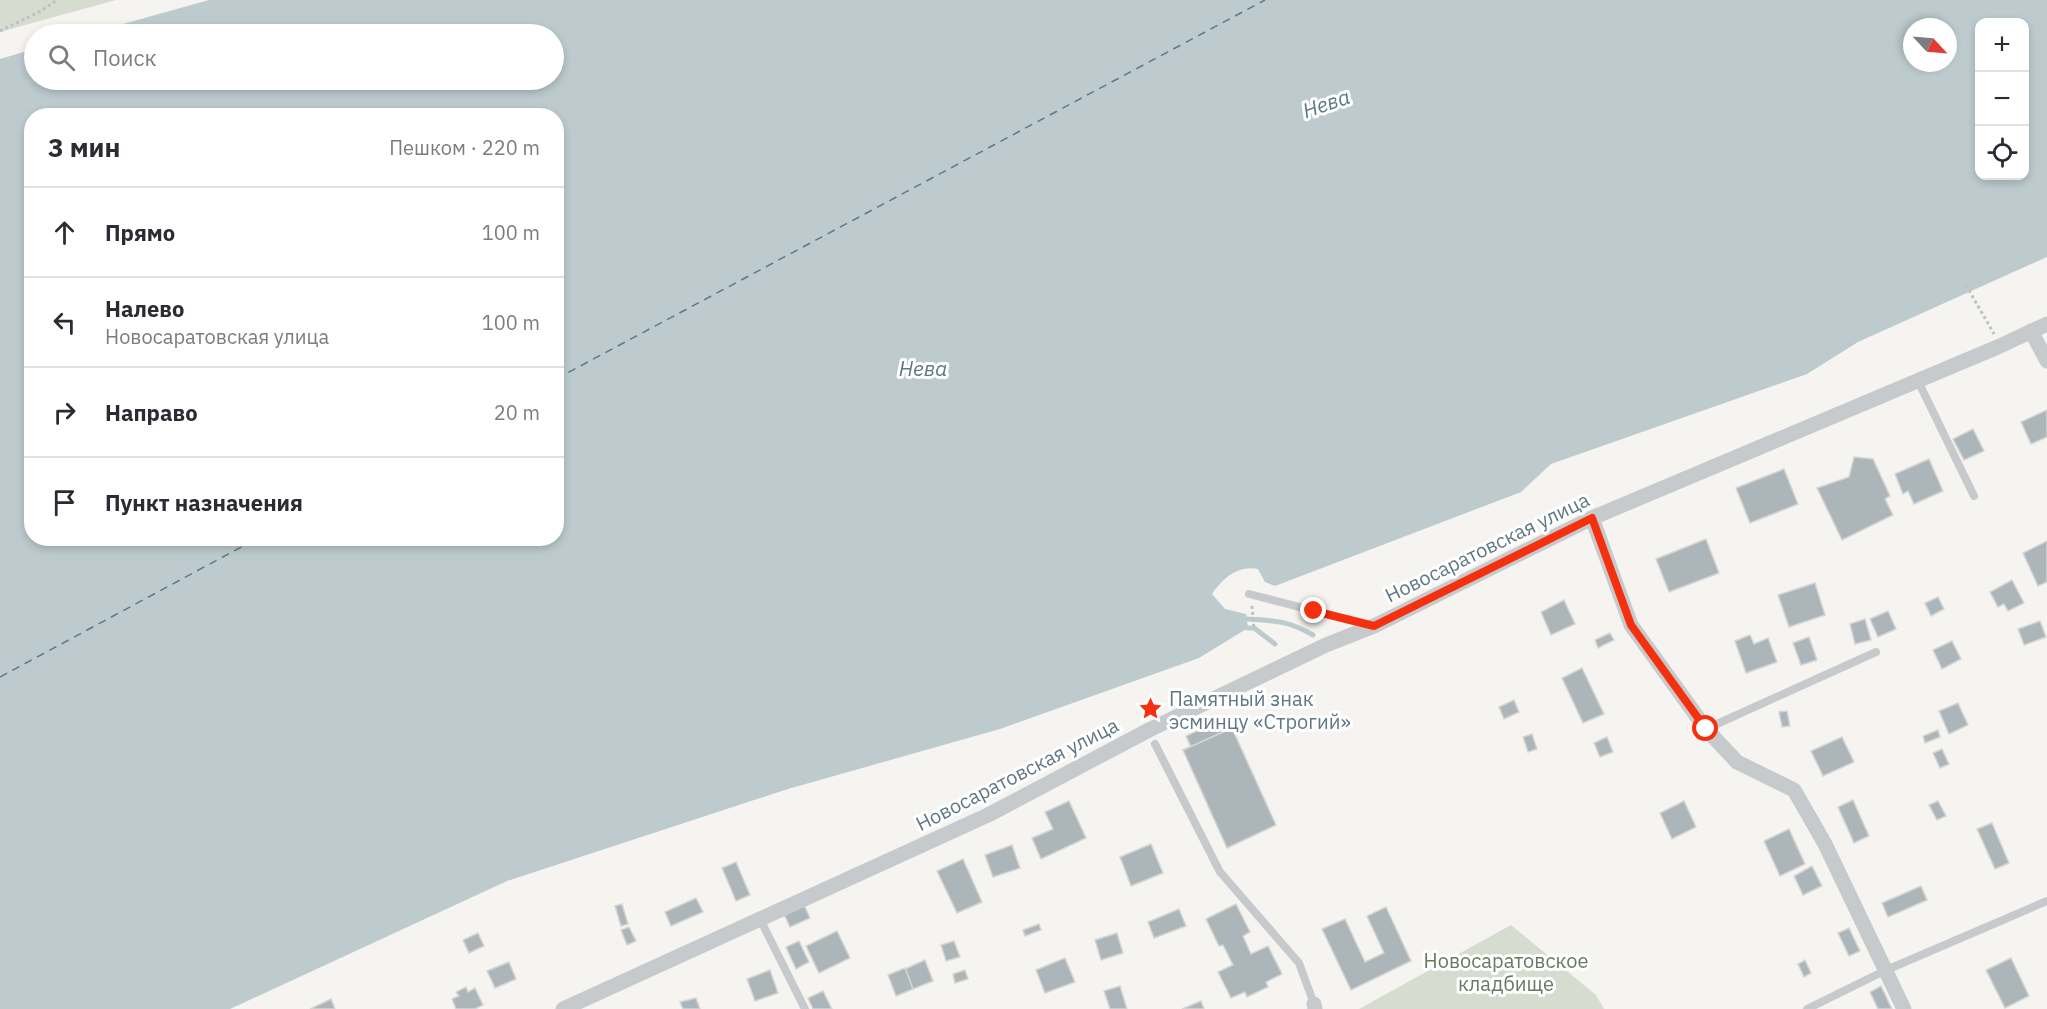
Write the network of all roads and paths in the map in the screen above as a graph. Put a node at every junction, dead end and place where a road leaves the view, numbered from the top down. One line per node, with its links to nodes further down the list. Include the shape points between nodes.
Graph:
1 (57, 0): 2 (path)
2 (0, 31)
3 (1966, 285): 6 (path)
4 (2047, 324): 5 (street, Новосаратовская улица)
5 (2031, 331): 6 (street, Новосаратовская улица); 7 (street)
6 (2000, 346): 8 (street, Новосаратовская улица)
7 (2047, 361)
8 (1918, 381): 9 (lane); 10 (street, Новосаратовская улица)
9 (1974, 496)
10 (1592, 518): 13 (street, Новосаратовская улица); 16 (street, via 1631,625)
11 (1249, 594): 13 (lane)
12 (1253, 611): 14 (path)
13 (1374, 626): 19 (street, Новосаратовская улица, via 1149,730 988,815)
14 (1254, 628)
15 (1876, 652): 16 (lane)
16 (1706, 729): 20 (street, via 1737,762 1794,790 1825,844)
17 (1155, 744): 21 (lane, via 1220,872 1299,963)
18 (2047, 900): 20 (lane)
19 (760, 919): 22 (street, Новосаратовская улица); 23 (lane)
20 (1884, 971): 24 (lane); 25 (street)
21 (1314, 1007)
22 (563, 1009)
23 (805, 1009)
24 (1808, 1009)
25 (1904, 1009)

